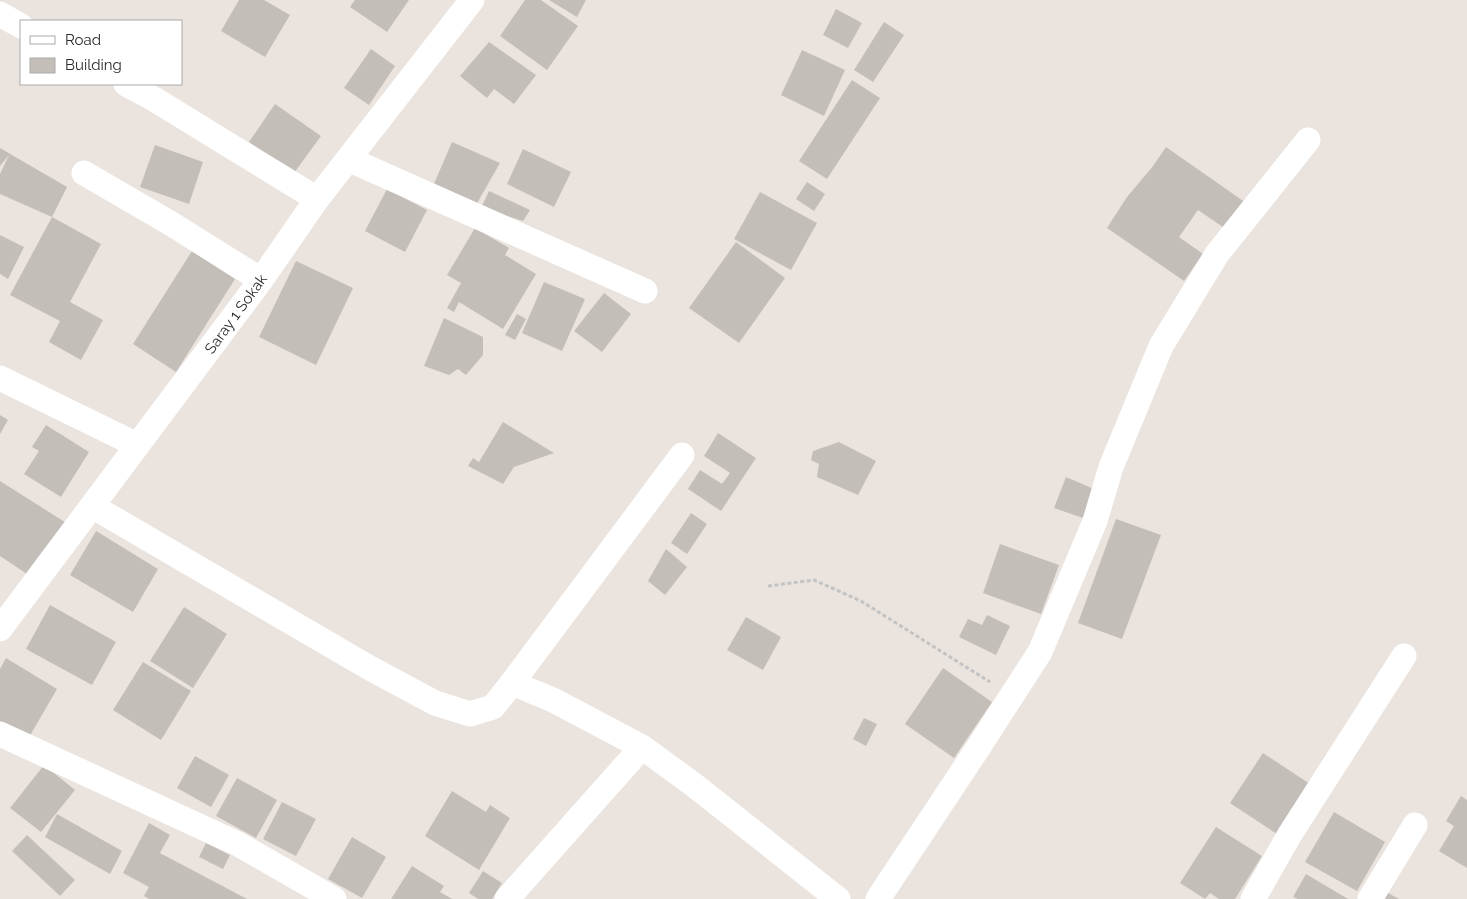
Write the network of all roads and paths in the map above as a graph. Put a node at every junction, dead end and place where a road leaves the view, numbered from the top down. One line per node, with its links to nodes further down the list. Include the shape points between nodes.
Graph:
1 (472, 0): 6 (street, Saray 1 Sokak)
2 (0, 14): 3 (street)
3 (20, 25)
4 (128, 85): 8 (street)
5 (1308, 140): 19 (street, via 1217,254 1161,346 1111,468 1095,520 1040,652)
6 (348, 159): 8 (street, Saray 1 Sokak); 10 (street)
7 (84, 173): 9 (street)
8 (317, 200): 9 (street, Saray 1 Sokak)
9 (261, 280): 12 (street, Saray 1 Sokak)
10 (645, 291)
11 (0, 378): 12 (street)
12 (137, 445): 14 (street, Saray 1 Sokak)
13 (682, 455): 18 (street)
14 (92, 506): 16 (street, Saray 1 Sokak); 18 (street, via 435,703 470,714 493,707)
15 (768, 586): 19 (path, via 814,580 861,601)
16 (1, 626)
17 (1404, 656): 27 (street, via 1290,834)
18 (512, 683): 21 (street, via 553,700)
19 (1011, 696): 26 (street)
20 (0, 734): 23 (street, via 238,844)
21 (642, 747): 24 (street); 25 (street)
22 (1415, 825): 28 (street)
23 (334, 899)
24 (507, 899)
25 (838, 899)
26 (878, 899)
27 (1253, 899)
28 (1370, 899)

